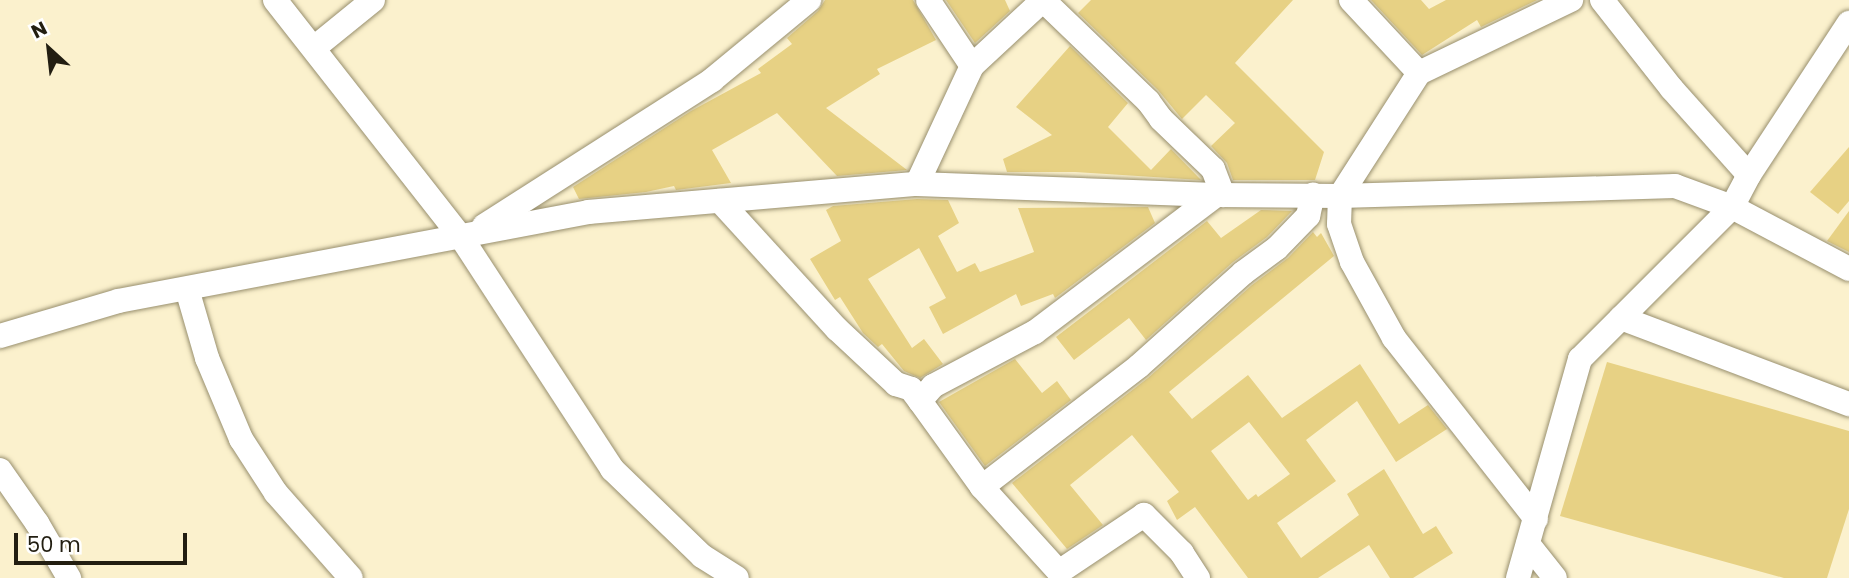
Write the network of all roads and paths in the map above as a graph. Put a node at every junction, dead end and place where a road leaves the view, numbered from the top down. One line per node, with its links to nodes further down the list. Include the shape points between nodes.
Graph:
1 (275, 0): 9 (street)
2 (373, 0): 9 (street)
3 (809, 0): 19 (street, via 712,79 498,219)
4 (928, 0): 10 (street)
5 (1351, 0): 11 (street)
6 (1570, 0): 11 (street)
7 (1602, 0): 12 (street, via 1664,80)
8 (1849, 23): 12 (street)
9 (314, 48): 19 (street)
10 (972, 66): 13 (street); 14 (street, via 1042,0 1213,169)
11 (1419, 73): 16 (street)
12 (1749, 175): 18 (street)
13 (917, 184): 14 (street); 17 (street)
14 (1219, 195): 15 (street); 24 (street, via 1035,332 933,386)
15 (1314, 195): 16 (street); 27 (street, via 1308,216 1277,248 1139,366)
16 (1340, 196): 18 (street, via 1675,186); 28 (street, via 1339,223 1352,262 1394,338)
17 (720, 201): 19 (street, via 587,212); 24 (street, via 837,329 895,384 911,389)
18 (1732, 207): 20 (street); 22 (street)
19 (461, 237): 21 (street); 33 (street, via 612,469 702,556)
20 (1849, 269)
21 (187, 289): 23 (street, via 118,301); 32 (street, via 207,358 241,439 276,493)
22 (1620, 318): 25 (street); 28 (street, via 1580,359)
23 (0, 335)
24 (920, 401): 27 (street)
25 (1849, 404)
26 (0, 470): 31 (street)
27 (982, 487): 30 (street)
28 (1536, 519): 29 (street)
29 (1528, 544): 35 (street); 36 (street)
30 (1056, 575): 34 (street, via 1144,515 1182,553)
31 (69, 578)
32 (351, 578)
33 (737, 578)
34 (1198, 578)
35 (1518, 578)
36 (1555, 578)

